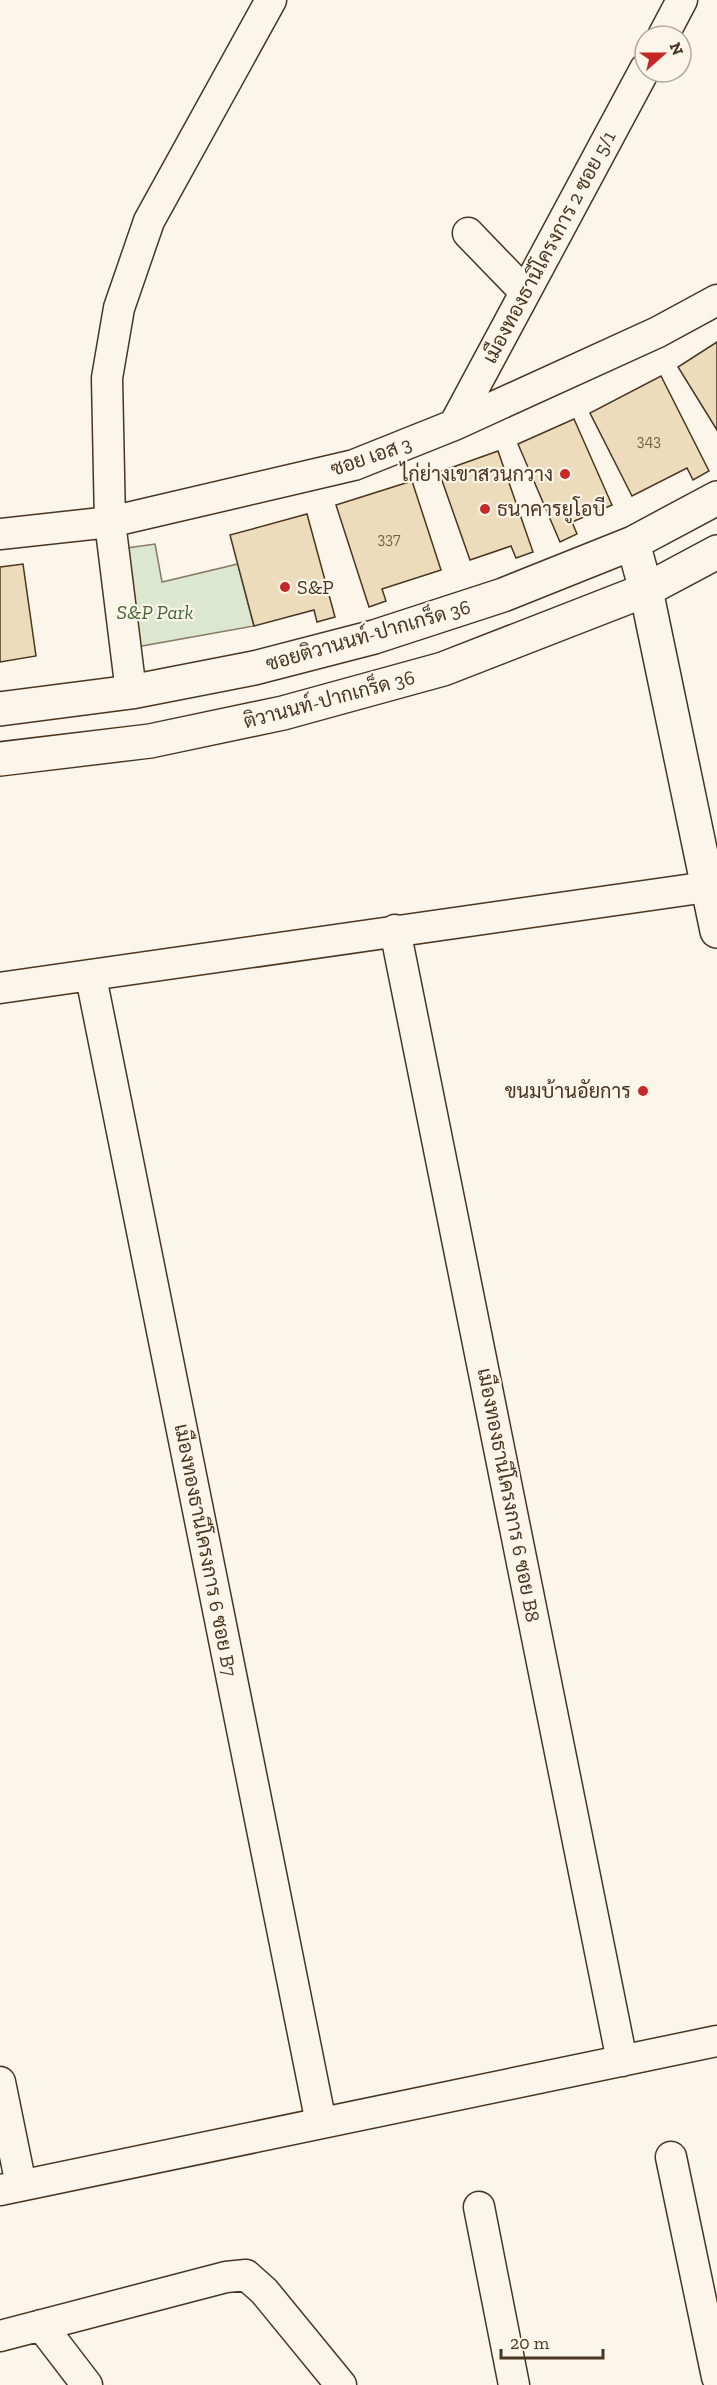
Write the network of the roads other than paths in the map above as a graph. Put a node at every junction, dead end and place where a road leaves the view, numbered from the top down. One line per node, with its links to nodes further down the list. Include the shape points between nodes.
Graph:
1 (271, 0): 10 (street, via 149,221 119,308 107,378)
2 (682, 0): 3 (street)
3 (669, 24)
4 (637, 84): 6 (street, เมืองทองธานีโครงการ 2 ซอย 5/1)
5 (468, 233): 6 (street)
6 (525, 292): 8 (street, เมืองทองธานีโครงการ 2 ซอย 5/1)
7 (717, 300): 8 (street, ซอย เอส 3, via 658,332)
8 (454, 425): 10 (street, ซอย เอส 3, via 354,465)
9 (717, 498): 12 (street, ซอยติวานนท์-ปากเกร็ด 36)
10 (110, 522): 11 (street, ซอย เอส 3); 15 (street)
11 (0, 534)
12 (633, 543): 14 (street); 15 (street, ซอยติวานนท์-ปากเกร็ด 36, via 503,595 374,637 254,668)
13 (717, 552): 14 (street)
14 (646, 590): 17 (street, ติวานนท์-ปากเกร็ด 36, via 442,669 282,714 150,741); 18 (street)
15 (131, 692): 16 (street, ซอยติวานนท์-ปากเกร็ด 36)
16 (0, 709)
17 (0, 759)
18 (707, 887): 19 (street); 20 (street)
19 (395, 930): 21 (street); 24 (street, เมืองทองธานีโครงการ 6 ซอย B8)
20 (717, 932)
21 (92, 977): 22 (street); 26 (street, เมืองทองธานีโครงการ 6 ซอย B7)
22 (0, 988)
23 (717, 2041): 24 (street)
24 (622, 2061): 26 (street)
25 (0, 2082): 28 (street)
26 (321, 2123): 28 (street)
27 (671, 2157): 32 (street)
28 (11, 2188)
29 (479, 2206): 35 (street)
30 (41, 2325): 31 (street); 33 (street); 34 (street, via 246,2275 264,2291)
31 (0, 2336)
32 (717, 2377)
33 (87, 2385)
34 (341, 2385)
35 (514, 2385)

